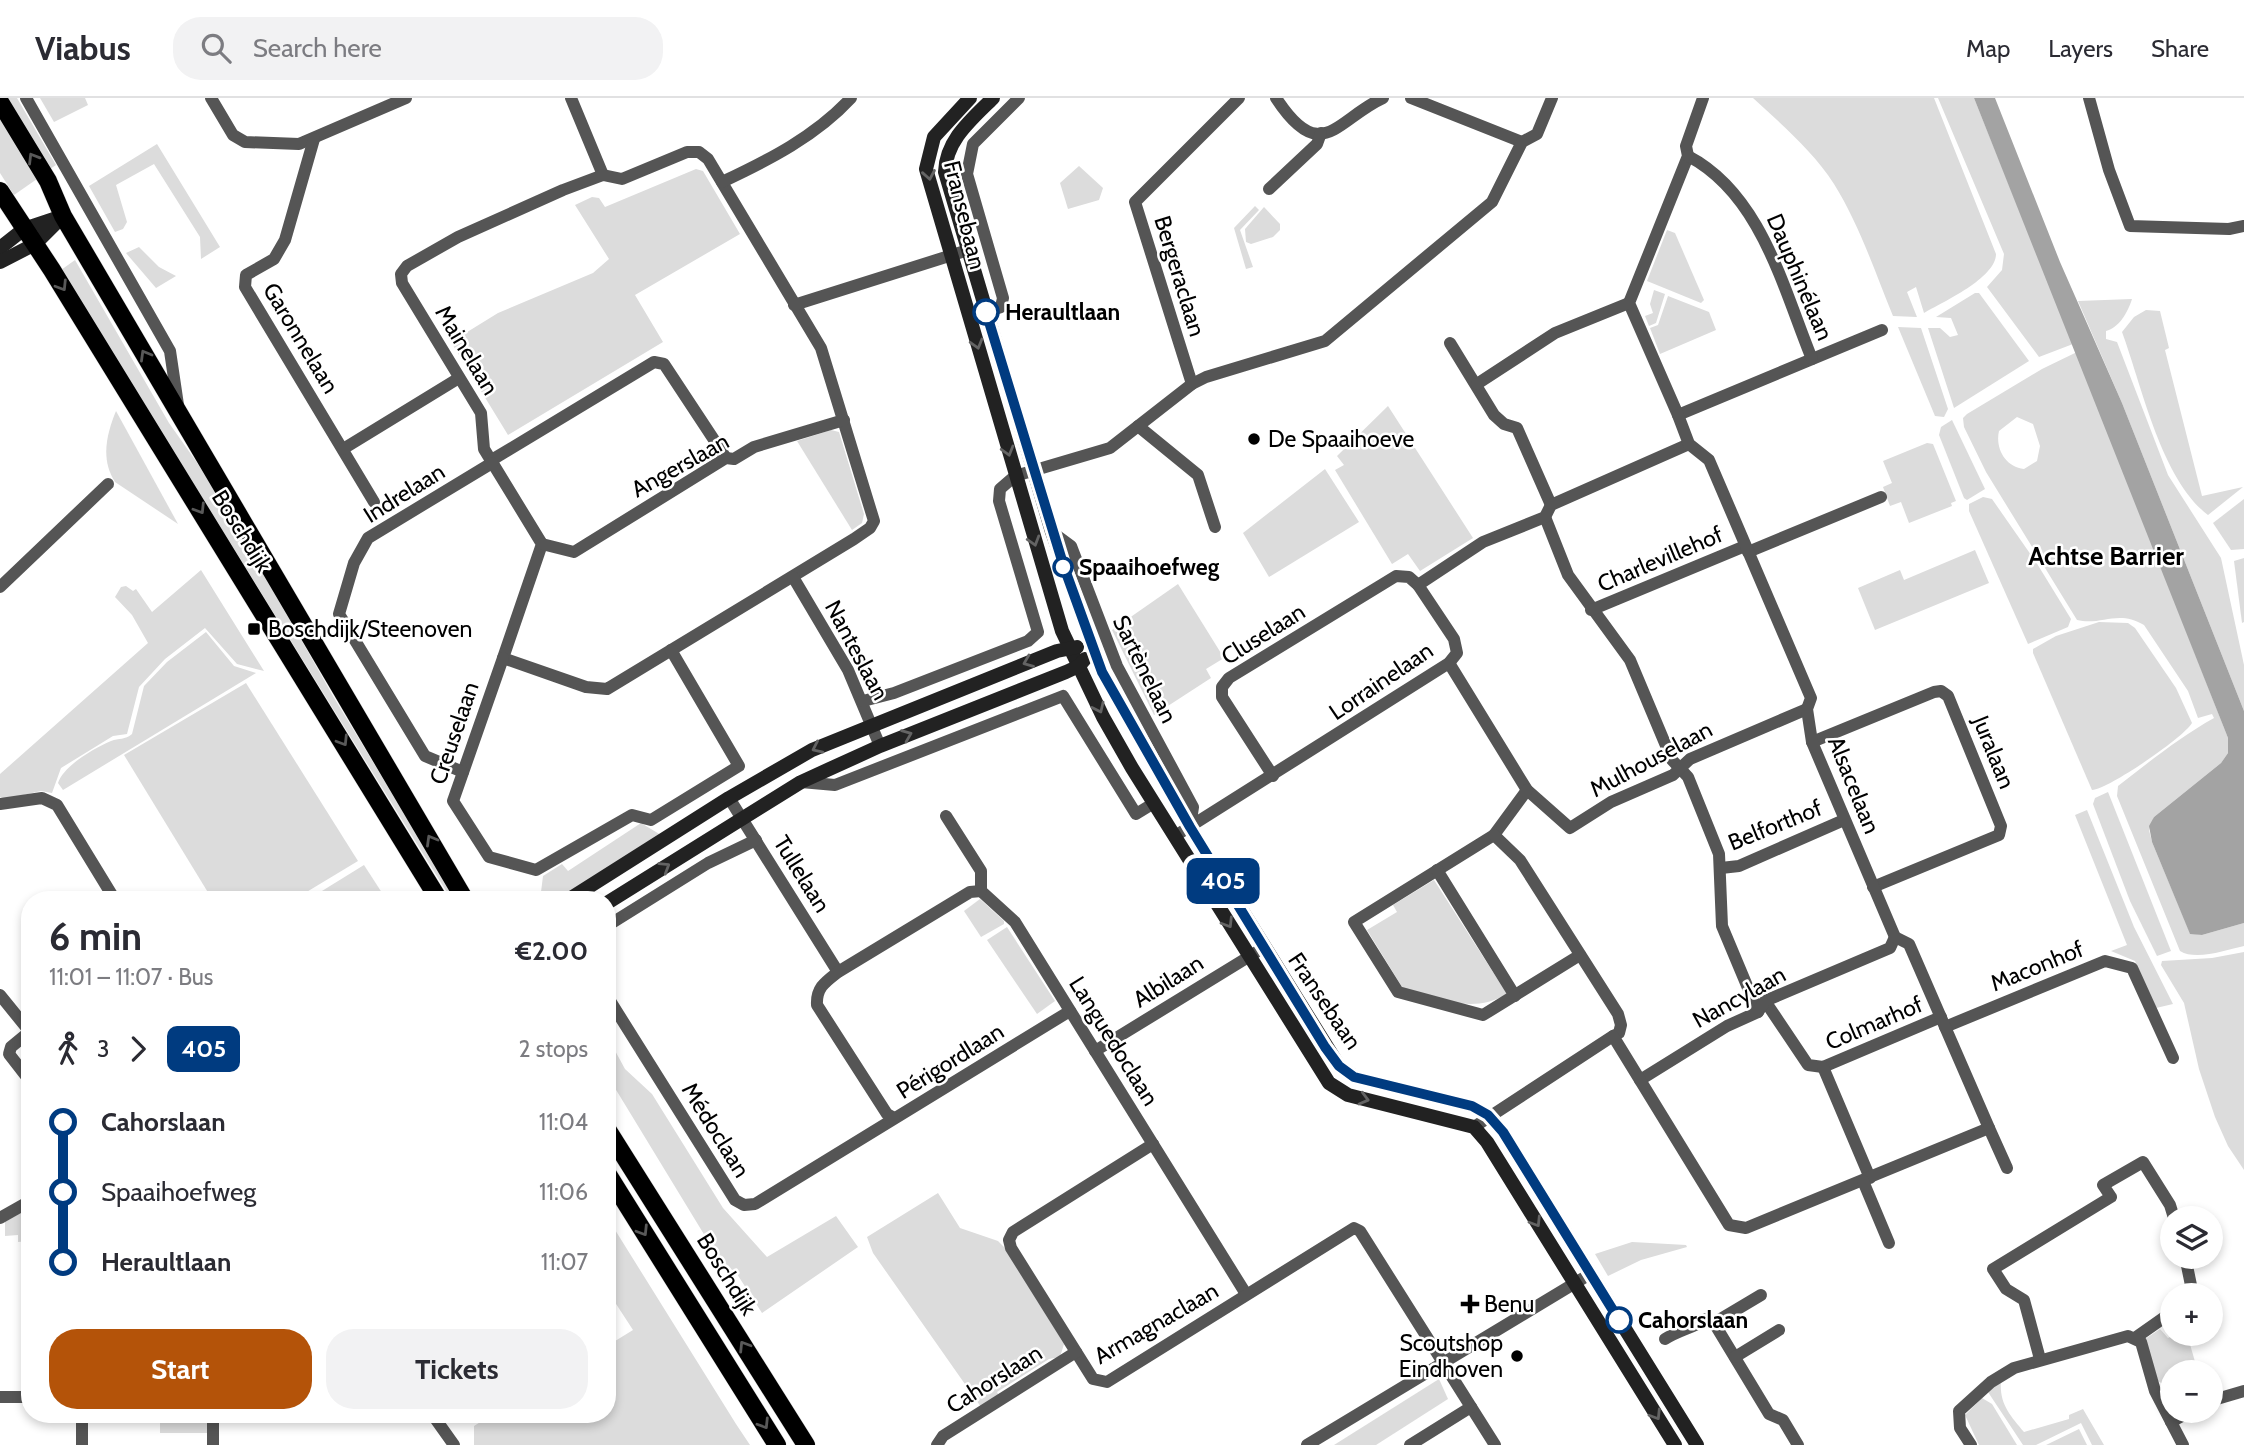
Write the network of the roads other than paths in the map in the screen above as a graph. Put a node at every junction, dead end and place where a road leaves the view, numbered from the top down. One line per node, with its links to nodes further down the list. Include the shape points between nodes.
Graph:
1 (26, 98): 42 (street, Boschdijk, via 170,351)
2 (211, 98): 18 (street, via 233,135 245,142 299,144)
3 (406, 98): 18 (street)
4 (571, 98): 21 (street)
5 (851, 98): 22 (street, via 831,119 767,161)
6 (970, 98): 31 (street, Fransebaan, one-way to 31, via 933,137 928,151 926,169)
7 (993, 98): 30 (street, Fransebaan, via 967,124 946,156 945,172)
8 (1019, 98): 35 (street, Fransebaan, via 974,144 967,174 1003,298 1001,307)
9 (1240, 98): 40 (street, Bergeraclaan, via 1135,202)
10 (1276, 98): 17 (street, via 1290,119)
11 (1411, 98): 19 (street)
12 (1552, 98): 19 (street, via 1537,134)
13 (1703, 98): 20 (street, via 1685,146)
14 (2089, 98): 26 (street, via 2130,226)
15 (1377, 99): 17 (street, via 1335,132)
16 (0, 102): 25 (main road, Boschdijk, one-way to 16, via 48,181)
17 (1321, 133): 23 (street, via 1317,144)
18 (314, 139): 47 (street, Garonnelaan, via 285,240 274,259 246,275 245,287)
19 (1522, 142): 40 (street, via 1492,202 1325,341)
20 (1688, 156): 33 (street); 38 (street, Dauphinélaan, via 1703,163 1748,208)
21 (603, 174): 22 (street, Mainelaan, via 622,179 687,152 699,152); 39 (street, Mainelaan, via 458,237 401,274 402,283)
22 (722, 182): 34 (street, Mainelaan)
23 (1269, 189)
24 (0, 191): 27 (main road, Boschdijk)
25 (63, 216): 27 (street); 28 (street); 42 (main road, Boschdijk, one-way to 25)
26 (2244, 226)
27 (24, 229): 28 (main road, Boschdijk); 29 (street)
28 (35, 244): 32 (street); 94 (main road, Boschdijk, one-way to 94)
29 (0, 248)
30 (968, 250): 31 (street); 35 (street, Fransebaan)
31 (949, 256): 34 (street); 51 (street, Fransebaan, one-way to 51)
32 (0, 262)
33 (1629, 303): 41 (street, via 1555,332); 43 (street)
34 (794, 305): 44 (street, Mainelaan, via 821,348)
35 (986, 312): 50 (street, Fransebaan)
36 (1882, 330): 38 (street, Dauphinélaan)
37 (1450, 343): 41 (street, Charlevillehof)
38 (1812, 359): 43 (street, Dauphinélaan)
39 (459, 378): 47 (street); 49 (street, Mainelaan, via 481,413 484,449)
40 (1192, 384): 45 (street)
41 (1476, 384): 55 (street, Charlevillehof, via 1494,415 1517,428)
42 (180, 414): 95 (main road, Boschdijk, one-way to 42)
43 (1678, 415): 46 (street, Alsacelaan)
44 (844, 421): 48 (street, Angerslaan); 60 (street, Mainelaan, via 874,521 854,540)
45 (1138, 426): 50 (street, via 1110,448); 56 (street, via 1198,475)
46 (1689, 444): 55 (street); 59 (street, Alsacelaan, via 1709,460)
47 (342, 449): 54 (street, Garonnelaan)
48 (726, 458): 49 (street, Indrelaan, via 664,364 654,362); 58 (street, Angerslaan, via 574,552)
49 (491, 462): 58 (street, Mainelaan); 76 (street, Indrelaan, via 368,538 354,563 339,614 425,756)
50 (1034, 471): 51 (street); 57 (street, Fransebaan)
51 (1015, 476): 64 (street, Fransebaan, one-way to 64); 70 (street, via 1000,489 999,501 1038,632 1016,646)
52 (108, 484): 62 (street)
53 (1881, 497): 59 (street, Charlevillehof)
54 (374, 502)
55 (1548, 511): 61 (street, via 1483,542); 63 (street, Charlevillehof, via 1569,575)
56 (1215, 527)
57 (1052, 532): 66 (street, Fransebaan); 86 (street, Sartènelaan, via 1071,546 1117,666 1193,807)
58 (542, 544): 67 (street)
59 (1747, 549): 63 (street, Charlevillehof); 71 (street, Alsacelaan, via 1811,698)
60 (793, 577): 65 (street, Mainelaan); 70 (street, Nanteslaan)
61 (1418, 584): 68 (street, Lorrainelaan, via 1454,639 1457,653); 77 (street, Cluselaan, via 1409,577 1396,576 1229,678 1222,687 1222,697)
62 (0, 587)
63 (1591, 610): 75 (street, Charlevillehof, via 1630,660 1672,760)
64 (1070, 646): 66 (street); 69 (street, Fransebaan); 72 (street, one-way to 72)
65 (671, 650): 67 (street, Mainelaan, via 607,688 586,687); 76 (street, Creuselaan, via 739,766 651,820 632,815 536,870 489,857 453,801)
66 (1093, 650): 69 (street); 86 (street, Fransebaan, via 1120,708)
67 (503, 658): 76 (street, Creuselaan)
68 (1449, 663): 77 (street, Lorrainelaan); 79 (street)
69 (1079, 666): 74 (street, one-way to 69); 81 (street, Fransebaan, one-way to 81, via 1102,717)
70 (863, 701): 72 (street, Nanteslaan)
71 (1807, 709): 73 (street, Alsacelaan); 75 (street, Mulhouselaan, via 1689,759)
72 (872, 725): 74 (street, Nanteslaan); 80 (street, one-way to 80, via 812,750)
73 (1812, 742): 85 (street, Alsacelaan); 92 (street, Juralaan, via 1934,692 1948,696 2001,826 1998,835)
74 (880, 746): 78 (street)
75 (1681, 768): 79 (street, Mulhouselaan, via 1570,828); 90 (street, Belforthof, via 1719,854)
76 (463, 772)
77 (1273, 776): 86 (street, Lorrainelaan)
78 (801, 782): 81 (street, via 835,785 1063,696 1136,814); 84 (street)
79 (1527, 790): 87 (street)
80 (729, 798): 84 (street, Tullelaan); 96 (street)
81 (1154, 803): 88 (street, Fransebaan)
82 (0, 804): 93 (street, via 42,798 57,805)
83 (946, 816): 97 (street, via 981,871)
84 (742, 818): 89 (street, Tullelaan); 98 (street, one-way to 84)
85 (1844, 820): 90 (street, Belforthof, via 1739,866); 92 (street, Alsacelaan)
86 (1190, 827): 88 (street, Lorrainelaan); 101 (street, Fransebaan)
87 (1494, 835): 91 (street); 102 (street, via 1520,860)
88 (1175, 836): 103 (street, Fransebaan, one-way to 103)
89 (756, 840): 99 (street, via 708,863); 104 (street, Tullelaan)
90 (1721, 869): 107 (street, Belforthof, via 1722,926)
91 (1437, 870): 106 (street); 106 (street, via 1351,918 1398,992 1483,1015)
92 (1873, 887): 100 (street, Alsacelaan)
93 (110, 891)
94 (433, 891)
95 (460, 891)
96 (582, 891)
97 (981, 891): 104 (street, Périgordlaan, via 970,892); 109 (street, Languedoclaan, via 1015,922)
98 (616, 897)
99 (616, 920)
100 (1895, 937): 107 (street, Nancylaan, via 1890,948); 110 (street, Alsacelaan, via 1909,944)
101 (1263, 948): 103 (street, Albilaan); 119 (street, Fransebaan, via 1339,1066 1354,1077 1472,1106)
102 (1580, 955): 106 (street); 112 (street, via 1618,1014 1621,1025)
103 (1249, 956): 114 (street, Albilaan); 121 (street, Fransebaan, one-way to 121, via 1329,1083 1348,1096)
104 (838, 972): 120 (street, Périgordlaan, via 816,994 817,1005 887,1114)
105 (0, 995): 111 (street)
106 (1515, 996)
107 (1762, 1007): 116 (street, Colmarhof, via 1808,1065); 118 (street, Nancylaan)
108 (616, 1010): 120 (street, Médoclaan, via 735,1200 744,1205 755,1205)
109 (1070, 1011): 114 (street, Languedoclaan); 120 (street, Périgordlaan)
110 (1943, 1022): 115 (street, Maconhof, via 2105,961 2132,968); 116 (street, Colmarhof); 122 (street, Alsacelaan)
111 (21, 1023)
112 (1613, 1037): 118 (street); 119 (street)
113 (21, 1039): 117 (street, via 10,1047 9,1054)
114 (1096, 1051): 124 (street, Languedoclaan)
115 (2173, 1058)
116 (1823, 1067): 126 (street, Colmarhof)
117 (21, 1069)
118 (1640, 1080): 126 (street, via 1728,1225 1746,1228)
119 (1488, 1115): 121 (street); 132 (street)
120 (894, 1118)
121 (1474, 1127): 133 (street, one-way to 133)
122 (1989, 1128): 125 (street, Alsacelaan); 126 (street)
123 (616, 1143): 159 (main road, Boschdijk, one-way to 123)
124 (1153, 1144): 134 (street, Languedoclaan); 141 (street, Armagnaclaan, via 1013,1232 1009,1240)
125 (2007, 1168)
126 (1866, 1179): 131 (street)
127 (616, 1187): 158 (main road, one-way to 158)
128 (21, 1206): 130 (street)
129 (2170, 1206): 143 (street, via 2143,1162 2104,1185 2111,1197 1993,1269 2006,1289 2024,1300)
130 (0, 1217)
131 (1889, 1243)
132 (1590, 1274): 133 (street); 165 (street)
133 (1574, 1283): 144 (street); 164 (street, one-way to 164)
134 (1246, 1294): 141 (street, Armagnaclaan, via 1107,1382 1093,1379); 144 (street, Armagnaclaan, via 1354,1228)
135 (1761, 1295): 137 (street)
136 (2160, 1321): 139 (street)
137 (1714, 1323): 140 (street, via 1706,1319 1696,1326 1686,1325); 142 (street)
138 (1779, 1330): 142 (street)
139 (2136, 1338): 143 (street, via 2128,1336); 149 (street)
140 (1665, 1339)
141 (1076, 1352): 160 (street, Cahorslaan, via 943,1436)
142 (1735, 1357): 166 (street, via 1769,1414 1783,1420)
143 (2040, 1359): 167 (street, via 1991,1382 1959,1411 1960,1428)
144 (1445, 1362): 150 (street); 161 (street)
145 (2244, 1391): 148 (street)
146 (0, 1397): 147 (street)
147 (21, 1397)
148 (2223, 1397)
149 (2160, 1401)
150 (1471, 1406): 162 (street); 163 (street)
151 (82, 1423): 155 (street)
152 (213, 1423): 156 (street)
153 (441, 1423): 157 (street)
154 (2172, 1423): 168 (street)
155 (82, 1445)
156 (213, 1445)
157 (454, 1445)
158 (777, 1445)
159 (806, 1445)
160 (937, 1445)
161 (1307, 1445)
162 (1410, 1445)
163 (1495, 1445)
164 (1675, 1445)
165 (1697, 1445)
166 (1798, 1445)
167 (1971, 1445)
168 (2183, 1445)

